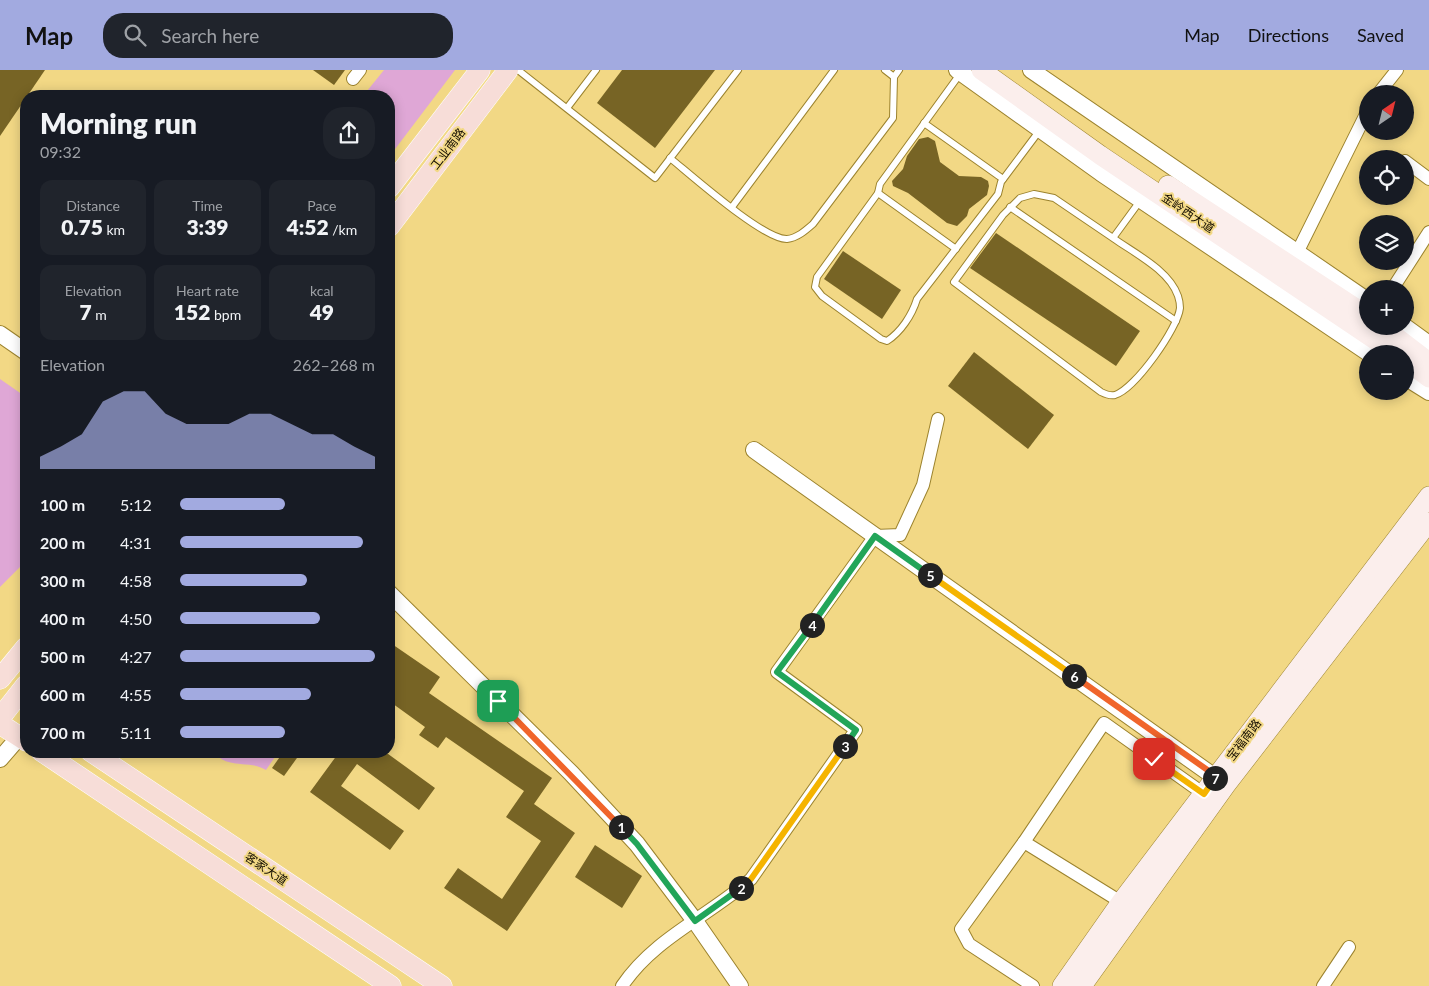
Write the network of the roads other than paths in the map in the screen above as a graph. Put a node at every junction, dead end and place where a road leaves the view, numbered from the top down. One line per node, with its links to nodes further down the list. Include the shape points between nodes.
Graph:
1 (480, 70): 23 (main road, 工业南路)
2 (508, 70): 29 (main road, 工业南路)
3 (518, 70): 16 (lane)
4 (596, 70): 16 (lane)
5 (738, 70): 20 (lane)
6 (834, 70): 27 (lane)
7 (885, 70): 14 (lane)
8 (899, 70): 14 (lane)
9 (982, 70): 42 (main road, 金岭西大道, via 1100,155)
10 (1004, 70): 33 (main road, 金岭西大道, via 1107,144)
11 (1031, 70): 33 (street)
12 (1396, 70): 15 (street)
13 (959, 71): 17 (lane); 19 (street)
14 (894, 76): 27 (lane, via 893,118 813,224 799,235 786,239 764,232)
15 (1385, 85)
16 (567, 108): 20 (lane, via 655,178)
17 (924, 123): 24 (lane); 25 (lane, via 880,184)
18 (1359, 128): 33 (street)
19 (1040, 129): 24 (lane); 26 (street)
20 (670, 158): 27 (lane)
21 (1414, 168): 22 (street)
22 (1429, 179)
23 (395, 180)
24 (1003, 180): 32 (lane, via 998,194)
25 (878, 193): 32 (lane); 32 (lane, via 817,277 815,287 836,307 887,340 896,335 914,310 917,300)
26 (1141, 200): 31 (lane); 43 (street)
27 (732, 207)
28 (1010, 207): 31 (lane, via 1020,198 1034,194 1054,198); 37 (lane); 37 (lane, via 954,282 1101,392 1113,396 1132,385 1142,375)
29 (395, 219)
30 (1429, 232): 34 (street)
31 (1113, 238): 37 (lane, via 1158,270 1169,282 1178,295 1180,307)
32 (956, 249)
33 (1294, 259): 35 (street); 36 (main road, 金岭西大道)
34 (1398, 280)
35 (1359, 297)
36 (1359, 309)
37 (1176, 321)
38 (1414, 333): 41 (street)
39 (0, 334): 44 (street)
40 (1394, 335): 45 (main road)
41 (1429, 344)
42 (1383, 345)
43 (1359, 347)
44 (20, 348)
45 (1429, 362)
46 (1414, 367): 47 (main road)
47 (1429, 378)
48 (1414, 383): 49 (street)
49 (1429, 392)
50 (938, 419): 54 (street, via 923,486 900,535)
51 (754, 450): 54 (street)
52 (1429, 496): 66 (main road, 宝福南路)
53 (1429, 522): 66 (main road, 宝福南路)
54 (875, 536): 66 (street); 70 (street, via 777,672 856,730 751,879)
55 (395, 599): 70 (street, via 571,773 637,844)
56 (20, 654): 57 (main road)
57 (0, 679)
58 (17, 697): 59 (main road)
59 (0, 718)
60 (0, 724): 61 (main road)
61 (20, 737)
62 (20, 742): 65 (street)
63 (51, 758): 72 (main road)
64 (100, 758): 73 (main road, 客家大道)
65 (0, 759)
66 (1221, 781): 67 (main road, 宝福南路); 78 (main road, 宝福南路)
67 (1204, 794): 68 (street, via 1104,723); 69 (main road, 宝福南路)
68 (1024, 842): 69 (street); 76 (street, via 962,929 969,944)
69 (1121, 902): 77 (main road, 宝福南路)
70 (695, 921): 74 (street, via 656,948); 75 (street)
71 (1349, 947): 79 (street)
72 (391, 986)
73 (442, 986)
74 (622, 986)
75 (740, 986)
76 (1033, 986)
77 (1062, 986)
78 (1082, 986)
79 (1323, 986)

